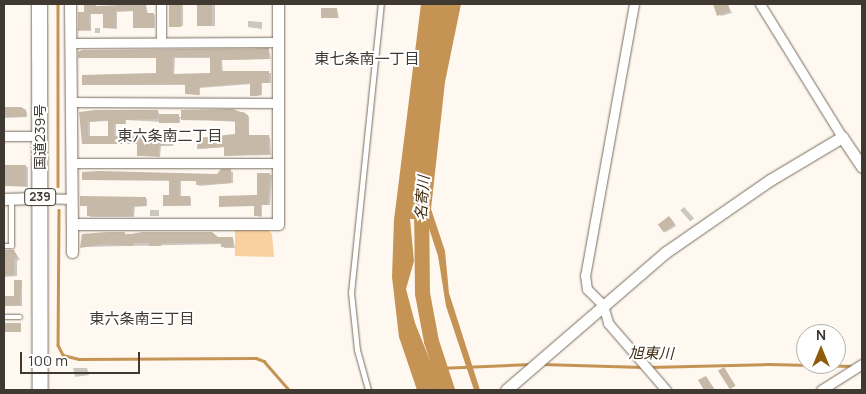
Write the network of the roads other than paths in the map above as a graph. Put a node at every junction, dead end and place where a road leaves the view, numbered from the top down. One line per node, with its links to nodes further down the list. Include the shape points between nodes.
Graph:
1 (39, 4): 14 (highway, 国道239号 / 239)
2 (70, 4): 10 (street)
3 (161, 4): 8 (street)
4 (278, 4): 9 (street)
5 (381, 4): 30 (lane, via 351,293 357,350)
6 (634, 4): 25 (street, via 585,275 587,289)
7 (760, 4): 15 (street)
8 (161, 42): 9 (street); 10 (street)
9 (278, 42): 12 (street)
10 (70, 43): 11 (street)
11 (71, 102): 12 (street); 16 (street)
12 (278, 103): 17 (street)
13 (4, 136): 14 (street)
14 (39, 136): 19 (highway, 国道239号 / 239)
15 (842, 137): 18 (street); 25 (street, via 704,223)
16 (71, 163): 17 (street); 20 (street)
17 (278, 163): 22 (street, via 278,224)
18 (862, 166)
19 (40, 198): 20 (street); 21 (street); 29 (highway, 国道239号 / 239)
20 (72, 198): 22 (street)
21 (7, 199): 23 (lane, via 11,246)
22 (72, 224): 24 (street)
23 (4, 246)
24 (72, 252)
25 (603, 305): 31 (street); 32 (street, via 608,323)
26 (4, 317): 27 (lane)
27 (20, 317)
28 (862, 364): 33 (street)
29 (40, 390)
30 (368, 390)
31 (506, 390)
32 (666, 390)
33 (821, 390)

